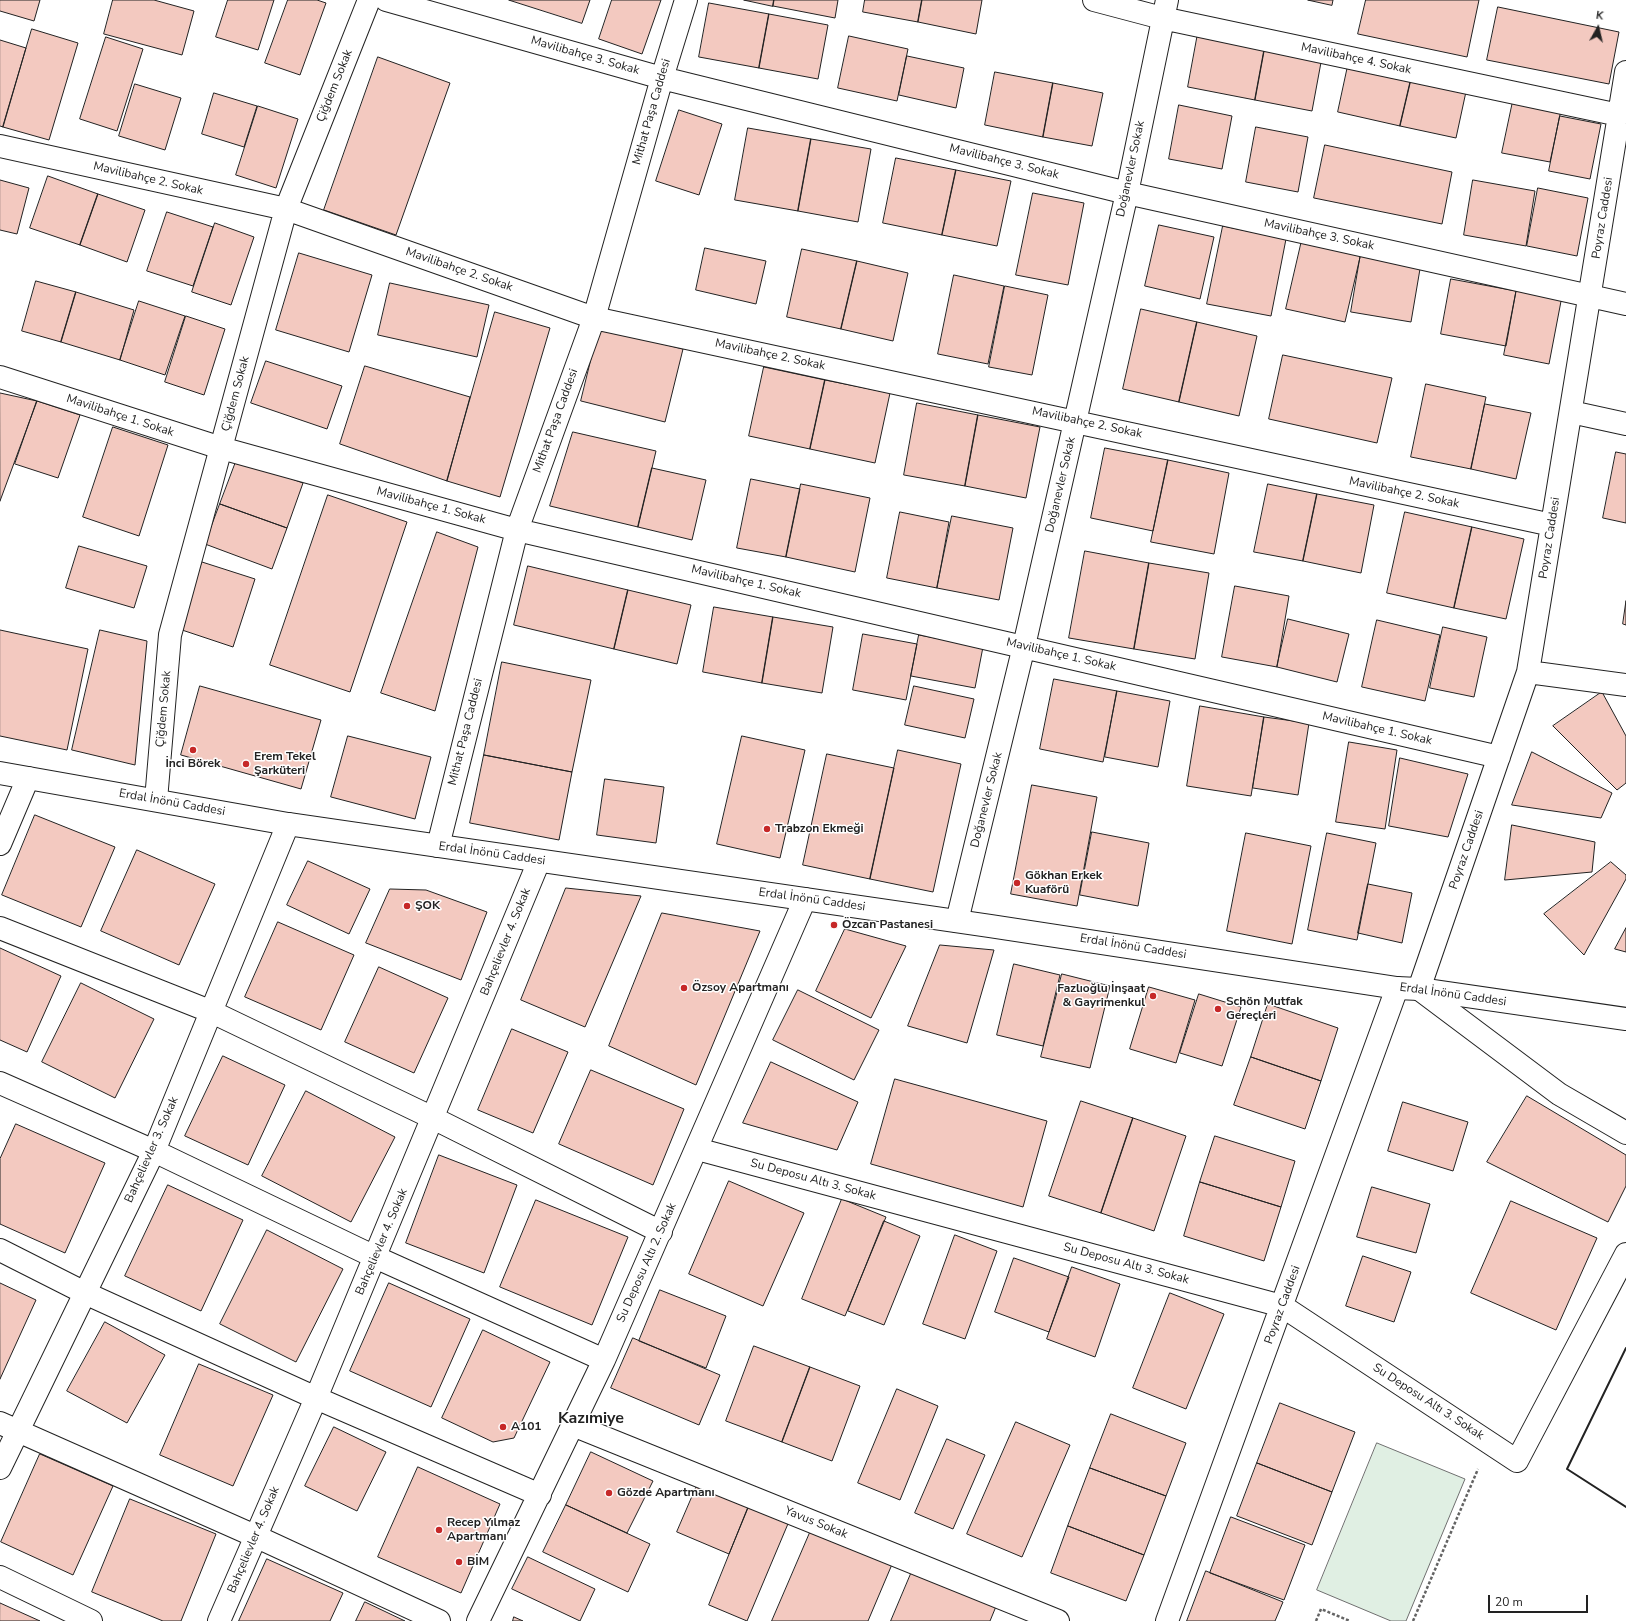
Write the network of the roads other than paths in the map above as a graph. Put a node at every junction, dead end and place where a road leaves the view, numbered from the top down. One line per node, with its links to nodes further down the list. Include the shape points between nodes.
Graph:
1 (369, 0): 11 (street, Çiğdem Sokak)
2 (386, 0): 7 (street, Mavilibahçe 3. Sokak)
3 (686, 0): 7 (street, Mithat Paşa Caddesi)
4 (1094, 0): 5 (street, Mavilibahçe 4. Sokak)
5 (1164, 9): 8 (street, Mavilibahçe 4. Sokak); 10 (street, Doğanevler Sokak)
6 (1626, 72): 8 (street, Poyraz Caddesi)
7 (662, 78): 10 (street, Mavilibahçe 3. Sokak); 14 (street, Mithat Paşa Caddesi)
8 (1619, 114): 12 (street, Poyraz Caddesi)
9 (0, 146): 11 (street, Mavilibahçe 2. Sokak)
10 (1126, 193): 12 (street, Mavilibahçe 3. Sokak); 17 (street, Doğanevler Sokak)
11 (286, 209): 14 (street, Mavilibahçe 2. Sokak); 19 (street, Çiğdem Sokak)
12 (1590, 295): 13 (street, Mavilibahçe 3. Sokak); 16 (street, Poyraz Caddesi)
13 (1626, 304)
14 (594, 318): 17 (street, Mavilibahçe 2. Sokak); 21 (street, Mithat Paşa Caddesi)
15 (0, 377): 19 (street, Mavilibahçe 1. Sokak)
16 (1571, 412): 18 (street); 20 (street, Poyraz Caddesi)
17 (1075, 421): 20 (street, Mavilibahçe 2. Sokak); 22 (street, Doğanevler Sokak)
18 (1626, 424)
19 (221, 448): 21 (street, Mavilibahçe 1. Sokak); 28 (street, Çiğdem Sokak, via 170,634)
20 (1552, 525): 23 (street, Poyraz Caddesi)
21 (517, 530): 22 (street, Mavilibahçe 1. Sokak); 31 (street, Mithat Paşa Caddesi)
22 (1024, 646): 25 (street, Mavilibahçe 1. Sokak); 34 (street, Doğanevler Sokak)
23 (1528, 672): 24 (street); 25 (street, Poyraz Caddesi)
24 (1626, 685)
25 (1499, 757): 37 (street, Poyraz Caddesi)
26 (0, 773): 27 (street, Erdal İnönü Caddesi)
27 (28, 778): 28 (street, Erdal İnönü Caddesi); 30 (street)
28 (156, 800): 29 (street, Erdal İnönü Caddesi)
29 (288, 824): 31 (street, Erdal İnönü Caddesi); 38 (street, Bahçelievler 3. Sokak)
30 (0, 844)
31 (438, 846): 32 (street, Erdal İnönü Caddesi)
32 (539, 860): 33 (street, Erdal İnönü Caddesi); 41 (street, Bahçelievler 4. Sokak)
33 (805, 899): 34 (street, Erdal İnönü Caddesi); 43 (street, Su Deposu Altı 2. Sokak)
34 (957, 921): 36 (street, Erdal İnönü Caddesi)
35 (0, 928): 38 (street)
36 (1397, 988): 37 (street, Erdal İnönü Caddesi); 50 (street, Poyraz Caddesi)
37 (1419, 989): 39 (street, Erdal İnönü Caddesi); 42 (street, via 1559,1094)
38 (212, 1012): 41 (street); 44 (street, Bahçelievler 3. Sokak)
39 (1626, 1019)
40 (0, 1083): 44 (street)
41 (433, 1118): 45 (street); 48 (street, Bahçelievler 4. Sokak)
42 (1626, 1132)
43 (697, 1149): 45 (street, Su Deposu Altı 2. Sokak); 50 (street, Su Deposu Altı 3. Sokak)
44 (154, 1151): 48 (street); 49 (street, Bahçelievler 3. Sokak)
45 (661, 1232): 51 (street, Su Deposu Altı 2. Sokak)
46 (0, 1250): 49 (street)
47 (1626, 1254): 50 (street, Su Deposu Altı 3. Sokak, via 1517,1461)
48 (375, 1257): 51 (street); 52 (street, Bahçelievler 4. Sokak)
49 (86, 1293): 52 (street); 54 (street, Bahçelievler 3. Sokak)
50 (1282, 1306): 64 (street, Poyraz Caddesi)
51 (604, 1360): 53 (street, Su Deposu Altı 2. Sokak)
52 (316, 1398): 56 (street); 57 (street, Bahçelievler 4. Sokak)
53 (573, 1425): 56 (street, Su Deposu Altı 2. Sokak); 63 (street, Yavus Sokak)
54 (9, 1427): 55 (street, Bahçelievler 3. Sokak); 57 (street)
55 (0, 1468)
56 (540, 1495): 62 (street, Su Deposu Altı 2. Sokak)
57 (255, 1536): 60 (street, Bahçelievler 4. Sokak); 61 (street)
58 (0, 1577): 59 (street)
59 (91, 1621)
60 (219, 1621)
61 (439, 1621)
62 (478, 1621)
63 (1058, 1621)
64 (1167, 1621)

